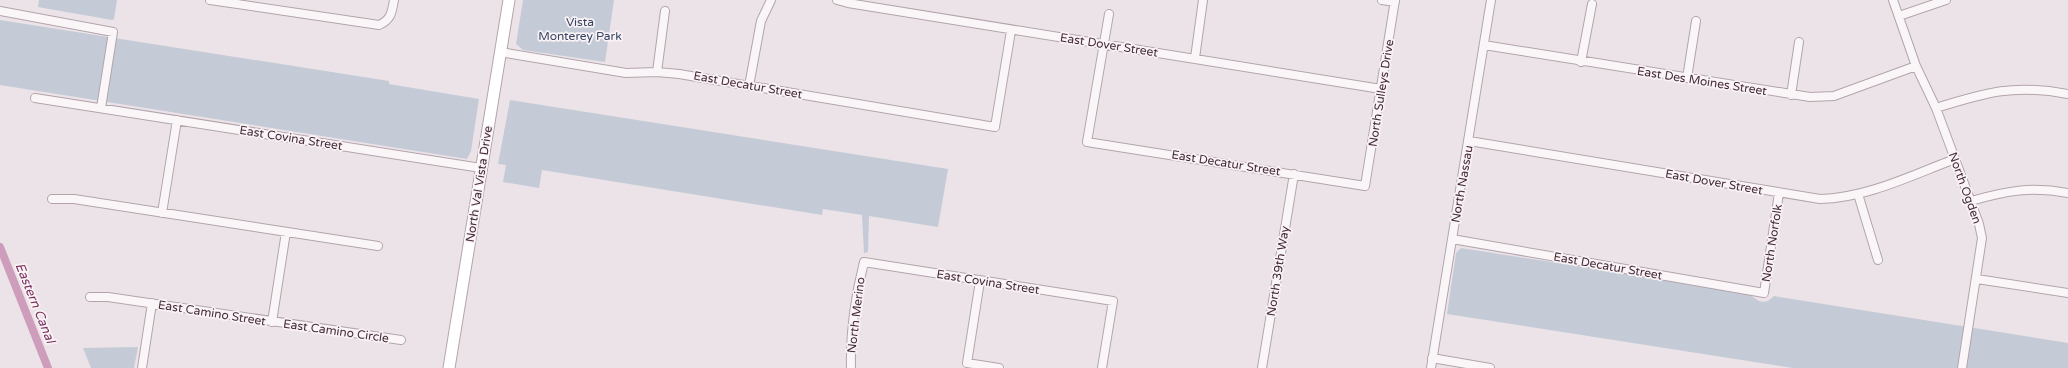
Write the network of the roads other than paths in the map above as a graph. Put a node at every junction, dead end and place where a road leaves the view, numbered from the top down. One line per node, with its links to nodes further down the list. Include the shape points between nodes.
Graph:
1 (210, 0): 2 (street, via 379,25 387,22 393,11)
2 (394, 0)
3 (509, 0): 23 (main road, North Val Vista Drive)
4 (772, 0): 29 (street, via 761,21)
5 (838, 0): 12 (street, East Dover Street)
6 (1203, 0): 24 (street)
7 (1382, 0): 11 (street)
8 (1491, 0): 22 (street, North Nassau)
9 (1893, 0): 17 (street, North Ogden)
10 (1946, 0): 17 (street)
11 (1395, 1): 30 (street, North Sulleys Drive)
12 (848, 2): 19 (street, East Dover Street)
13 (1592, 4): 25 (street)
14 (665, 11): 27 (street)
15 (0, 12): 34 (street, via 113,32)
16 (1108, 14): 21 (street)
17 (1899, 16): 26 (street, North Ogden)
18 (1696, 21): 28 (street)
19 (1011, 31): 21 (street, East Dover Street); 29 (street, East Decatur Street, via 995,127)
20 (1799, 42): 32 (street)
21 (1103, 44): 24 (street, East Dover Street); 40 (street, East Decatur Street, via 1087,142)
22 (1484, 46): 25 (street, East Des Moines Street); 37 (street, North Nassau)
23 (500, 52): 27 (street, East Decatur Street, via 626,73); 39 (main road, North Val Vista Drive)
24 (1195, 58): 30 (street, East Dover Street)
25 (1581, 62): 28 (street, East Des Moines Street)
26 (1916, 66): 32 (street, East Des Moines Street, via 1834,96 1823,98); 35 (street, North Ogden)
27 (657, 72): 29 (street, East Decatur Street)
28 (1687, 78): 32 (street, East Des Moines Street)
29 (749, 86)
30 (1382, 89): 41 (street, North Sulleys Drive)
31 (2068, 94): 35 (street, via 2013,89 1983,93)
32 (1791, 95)
33 (35, 98): 34 (street, East Covina Street)
34 (101, 108): 36 (street, East Covina Street)
35 (1936, 108): 38 (street, North Ogden)
36 (177, 120): 39 (street, East Covina Street); 47 (street)
37 (1469, 141): 43 (street, East Dover Street); 49 (street, North Nassau)
38 (1955, 159): 44 (street, East Dover Street); 46 (street, North Ogden)
39 (481, 168): 63 (main road, North Val Vista Drive)
40 (1294, 174): 41 (street, East Decatur Street); 67 (street, North 39th Way)
41 (1365, 186)
42 (2068, 192): 46 (street, via 2044,188 2019,190)
43 (1779, 193): 44 (street, East Dover Street, via 1820,199); 55 (street, North Norfolk)
44 (1858, 194): 51 (street)
45 (52, 199): 47 (street, via 74,199)
46 (1971, 202): 53 (street, North Ogden, via 1982,238)
47 (162, 213): 48 (street)
48 (286, 232): 50 (street); 59 (street)
49 (1452, 239): 55 (street, East Decatur Street); 61 (street, North Nassau)
50 (378, 246)
51 (1878, 260)
52 (864, 262): 54 (street, East Covina Street); 64 (street, North Merino, via 854,308)
53 (1977, 279): 56 (street); 70 (street, North Ogden)
54 (980, 281): 65 (street, via 967,363); 66 (street, East Covina Street, via 1113,301)
55 (1764, 293)
56 (2068, 293)
57 (90, 297): 58 (street, via 102,296)
58 (152, 304): 59 (street, East Camino Street); 62 (street)
59 (272, 322): 60 (street, East Camino Circle)
60 (401, 340)
61 (1432, 358): 68 (street, North Nassau); 69 (street)
62 (142, 368)
63 (449, 368)
64 (851, 368)
65 (999, 368)
66 (1102, 368)
67 (1262, 368)
68 (1431, 368)
69 (1490, 368)
70 (1962, 368)

